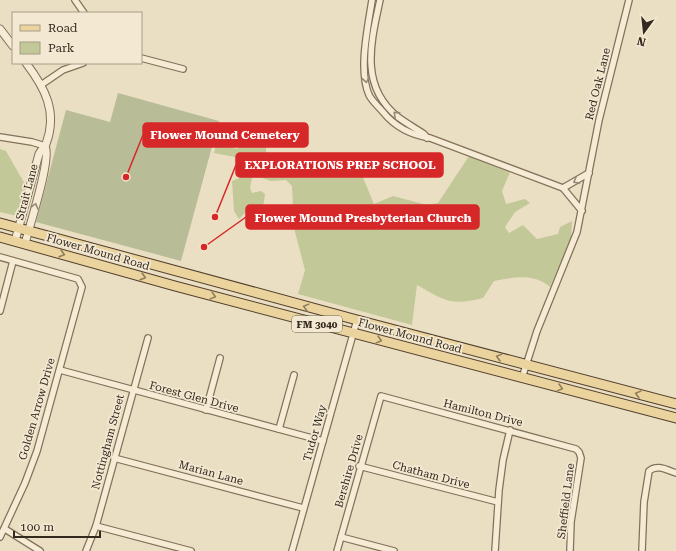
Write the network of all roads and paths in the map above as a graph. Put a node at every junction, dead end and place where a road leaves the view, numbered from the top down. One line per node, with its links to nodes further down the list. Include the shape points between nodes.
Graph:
1 (75, 0): 5 (street)
2 (372, 0): 14 (street, one-way to 14, via 365,56 365,80 369,94 384,114 397,125 420,138)
3 (380, 0): 14 (street, one-way to 3, via 397,117 383,102 374,85 370,52)
4 (629, 0): 16 (street, Red Oak Lane, via 599,120)
5 (83, 12)
6 (0, 29): 7 (street)
7 (12, 45)
8 (142, 58): 11 (street)
9 (27, 64): 12 (street, Strait Lane)
10 (80, 64): 12 (street, via 63,70)
11 (184, 69)
12 (41, 85): 15 (street, Strait Lane, via 49,106 49,132)
13 (0, 137): 15 (street)
14 (427, 138): 17 (street)
15 (45, 146): 20 (street, Strait Lane, via 39,154); 21 (street, Strait Lane, one-way to 15, via 46,167 48,150)
16 (589, 173): 17 (street, one-way to 17); 18 (street, Red Oak Lane)
17 (563, 188): 18 (street)
18 (582, 211): 34 (street, Red Oak Lane, via 577,232)
19 (0, 223): 20 (main road, Flower Mound Road / FM 3040)
20 (19, 228): 21 (main road, Flower Mound Road / FM 3040); 23 (street, Strait Lane)
21 (28, 231): 24 (street, Strait Lane); 27 (main road, Flower Mound Road / FM 3040)
22 (0, 237): 23 (main road, Flower Mound Road / FM 3040)
23 (15, 241): 24 (main road, Flower Mound Road / FM 3040)
24 (25, 244): 28 (main road, Flower Mound Road / FM 3040, one-way to 28)
25 (0, 257): 26 (street)
26 (13, 261): 29 (street); 35 (street, Golden Arrow Drive, via 78,279 80,282 82,287)
27 (179, 272): 28 (main road); 30 (main road, Flower Mound Road / FM 3040, one-way to 27)
28 (175, 286): 31 (main road, Flower Mound Road / FM 3040, one-way to 31)
29 (0, 311)
30 (357, 320): 31 (street, Tudor Way); 34 (main road, Flower Mound Road / FM 3040, one-way to 30)
31 (353, 333): 37 (main road, Flower Mound Road / FM 3040, one-way to 37); 45 (street, Tudor Way)
32 (148, 338): 38 (street, Nottingham Street)
33 (220, 358): 41 (street)
34 (526, 364): 37 (street, Red Oak Lane); 40 (main road, Flower Mound Road / FM 3040, one-way to 34)
35 (60, 370): 38 (street, Forest Glen Drive); 53 (street, Golden Arrow Drive, via 37,451)
36 (294, 375): 43 (street)
37 (522, 378): 42 (main road, Flower Mound Road / FM 3040, one-way to 42)
38 (132, 391): 41 (street, Forest Glen Drive); 47 (street, Nottingham Street)
39 (381, 396): 44 (street, Hamilton Drive); 48 (street, Bershire Drive)
40 (676, 404)
41 (206, 410): 43 (street, Forest Glen Drive)
42 (676, 418)
43 (279, 429): 45 (street, Forest Glen Drive)
44 (510, 430): 46 (street, Hamilton Drive); 50 (street)
45 (323, 441): 51 (street, Tudor Way)
46 (579, 452): 64 (street, Sheffield Lane, via 581,458 571,522)
47 (114, 458): 51 (street, Marian Lane); 52 (street, Nottingham Street)
48 (360, 466): 50 (street, Chatham Drive); 55 (street, Bershire Drive)
49 (676, 473): 65 (street, via 658,467 649,471 644,502)
50 (498, 502): 63 (street)
51 (303, 508): 60 (street, Tudor Way)
52 (96, 526): 56 (street); 58 (street, Nottingham Street)
53 (5, 529): 54 (street, Golden Arrow Drive); 57 (street)
54 (0, 536)
55 (340, 537): 61 (street, Bershire Drive); 62 (street)
56 (167, 548): 59 (street)
57 (40, 551)
58 (86, 551)
59 (191, 551)
60 (292, 551)
61 (337, 551)
62 (394, 551)
63 (495, 551)
64 (570, 551)
65 (642, 551)

